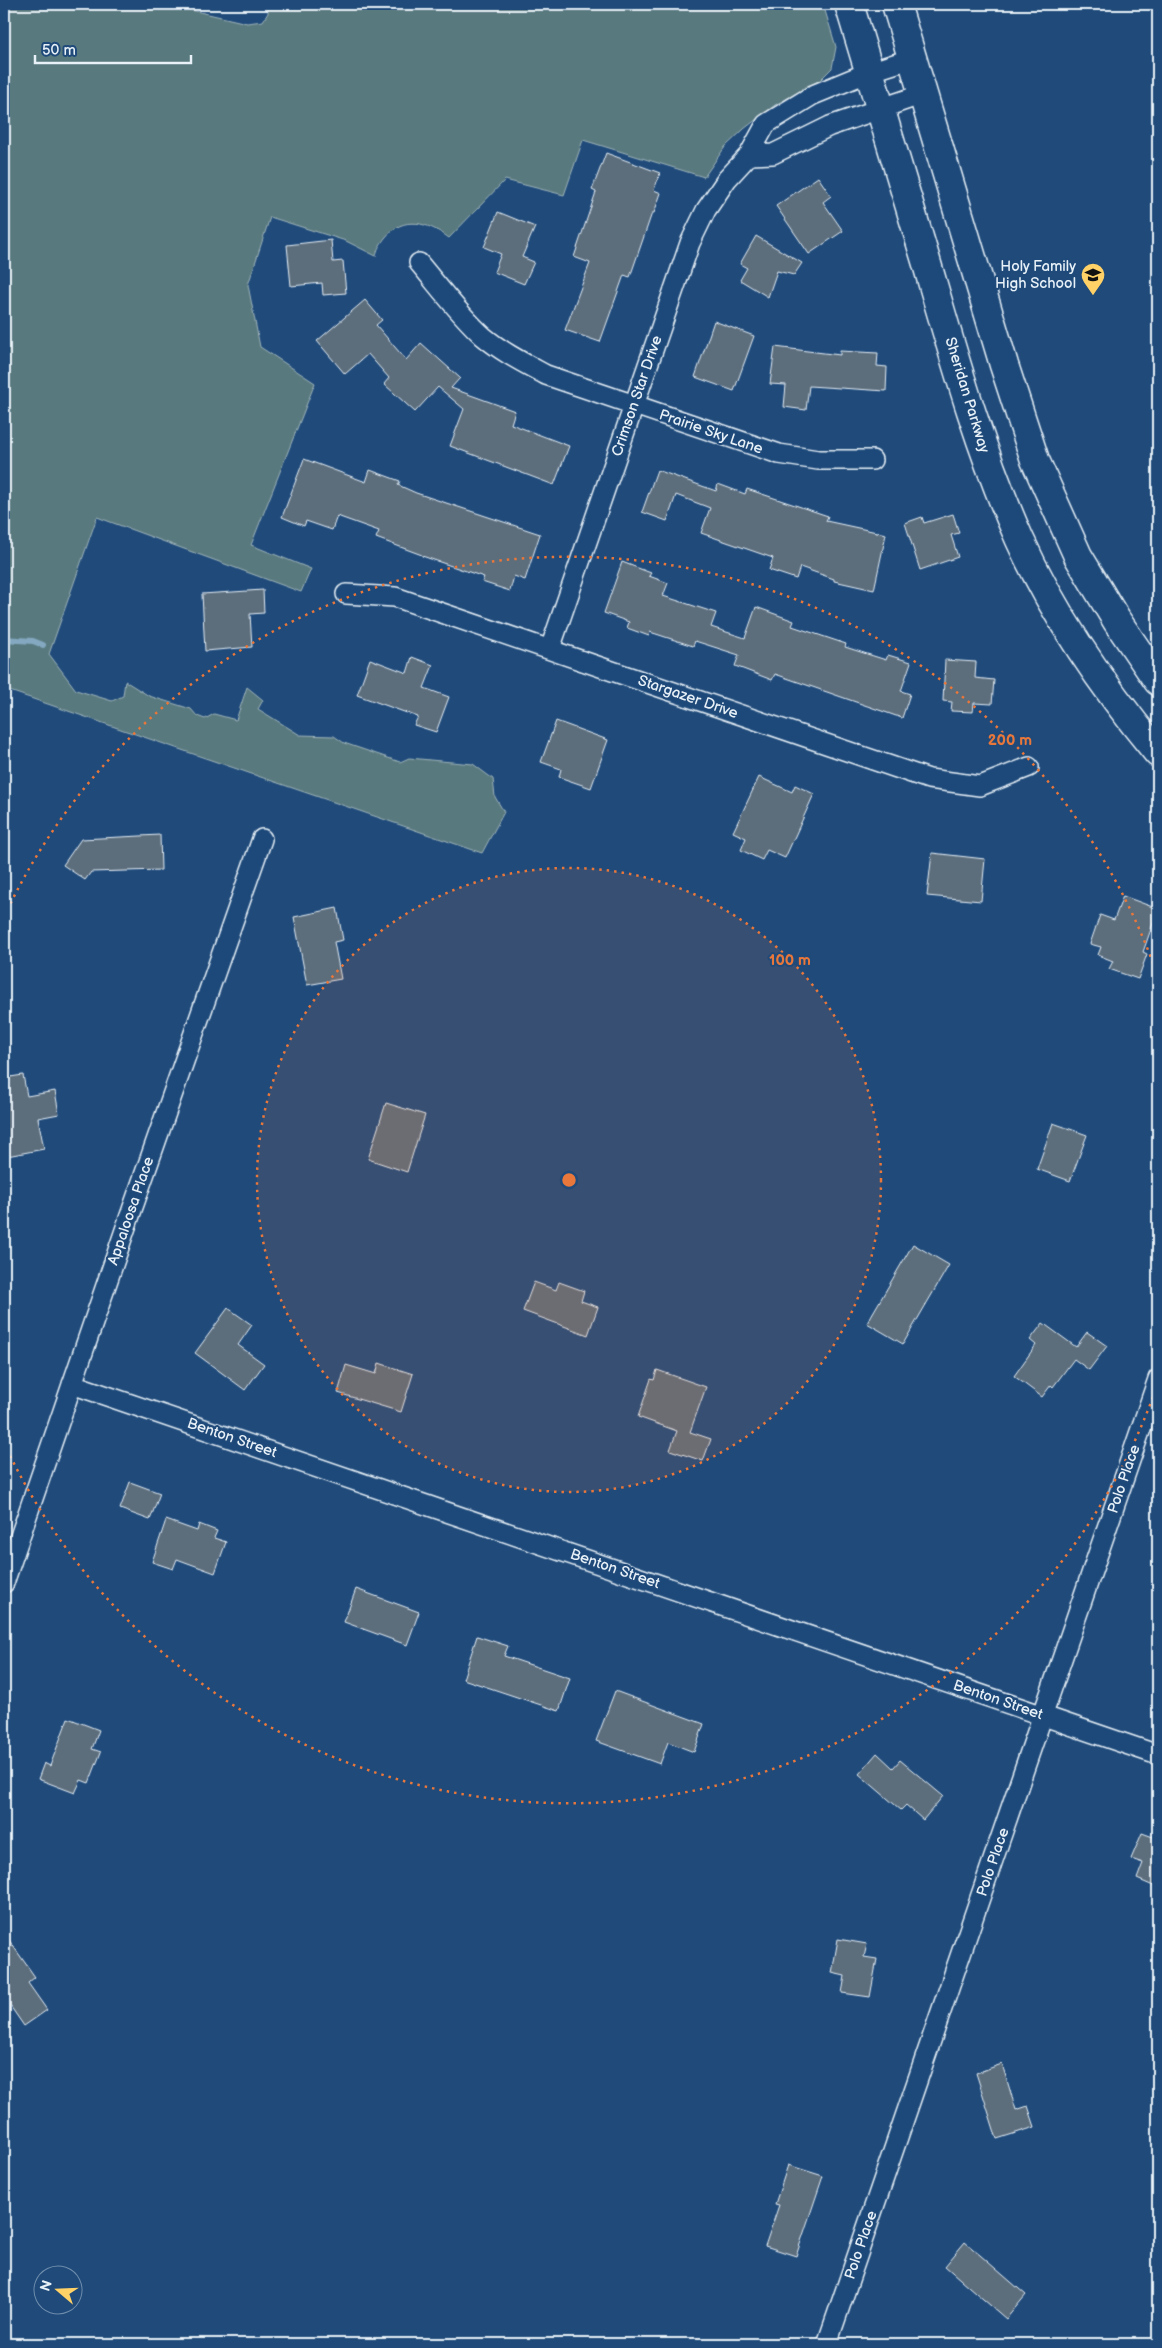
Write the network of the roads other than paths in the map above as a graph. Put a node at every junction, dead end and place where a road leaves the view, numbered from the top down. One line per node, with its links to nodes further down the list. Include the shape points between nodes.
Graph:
1 (849, 4): 4 (main road, Sheridan Parkway)
2 (896, 4): 3 (main road)
3 (913, 58): 4 (street, Crimson Star Drive); 5 (main road)
4 (869, 72): 6 (main road, Sheridan Parkway); 7 (street, Crimson Star Drive, via 813,95 766,124)
5 (923, 94): 6 (street); 13 (main road, via 1035,460 1078,556)
6 (880, 109): 7 (street, via 830,126 773,154); 14 (main road, Sheridan Parkway, via 979,437 1020,540 1093,668)
7 (749, 155): 9 (street, Crimson Star Drive, via 727,179 706,210 690,243)
8 (420, 263): 9 (street, Prairie Sky Lane, via 456,309 515,359 546,375)
9 (634, 406): 10 (street, Prairie Sky Lane, via 779,454 818,460); 12 (street, Crimson Star Drive)
10 (872, 460)
11 (346, 594): 12 (street, Stargazer Drive, via 395,597)
12 (550, 649): 15 (street, Stargazer Drive, via 929,779 980,786)
13 (1158, 681)
14 (1158, 753)
15 (1029, 767)
16 (262, 839): 18 (street, Appaloosa Place)
17 (1158, 1379): 20 (street, Polo Place)
18 (72, 1384): 19 (street, Appaloosa Place); 20 (street, Benton Street)
19 (4, 1584)
20 (1043, 1716): 21 (street, Benton Street); 22 (street, Polo Place)
21 (1158, 1755)
22 (827, 2344)

